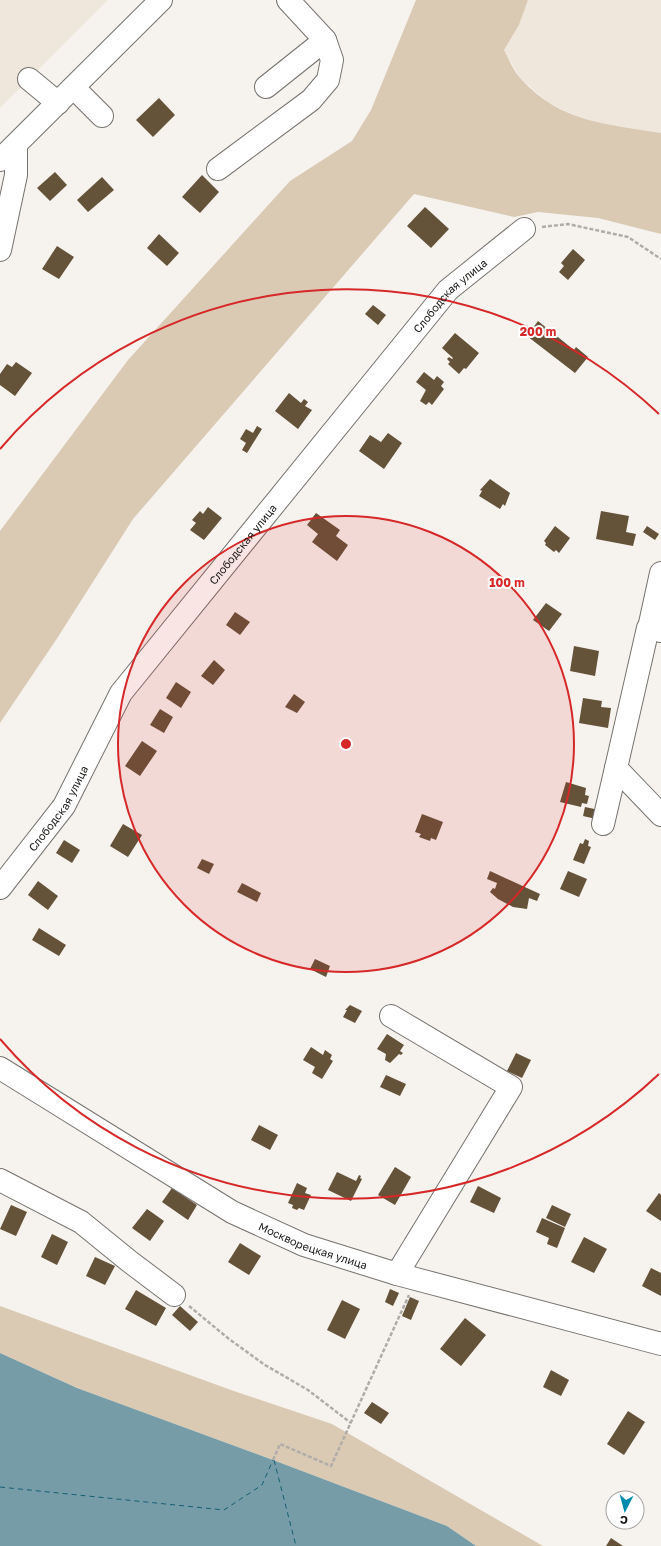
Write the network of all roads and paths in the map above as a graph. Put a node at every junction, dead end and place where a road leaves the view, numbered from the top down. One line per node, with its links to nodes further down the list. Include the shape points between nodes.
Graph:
1 (161, 0): 6 (street)
2 (288, 0): 3 (street)
3 (325, 40): 5 (street); 10 (street, via 332,60 328,80 311,100)
4 (29, 79): 7 (street)
5 (266, 87)
6 (74, 88): 7 (street); 8 (street)
7 (58, 103): 9 (street)
8 (102, 116)
9 (8, 153): 12 (street, via 16,175)
10 (218, 169)
11 (524, 229): 13 (path, via 568,224 628,237); 21 (street, Слободская улица, via 448,290 121,693 64,806)
12 (0, 250)
13 (661, 259)
14 (661, 574): 15 (street)
15 (655, 629): 16 (street)
16 (616, 768): 17 (street); 20 (street)
17 (638, 791): 18 (street); 19 (street)
18 (661, 796)
19 (661, 815)
20 (603, 824)
21 (0, 888)
22 (391, 1016): 25 (street, via 511,1087)
23 (0, 1068): 25 (street, Москворецкая улица, via 232,1212 304,1245)
24 (0, 1180): 26 (street, via 81,1222)
25 (407, 1276): 27 (street, Москворецкая улица); 28 (path)
26 (174, 1295): 28 (path, via 229,1339 265,1365 308,1390)
27 (661, 1344)
28 (351, 1423): 29 (path, via 331,1466 280,1444)
29 (273, 1460)

